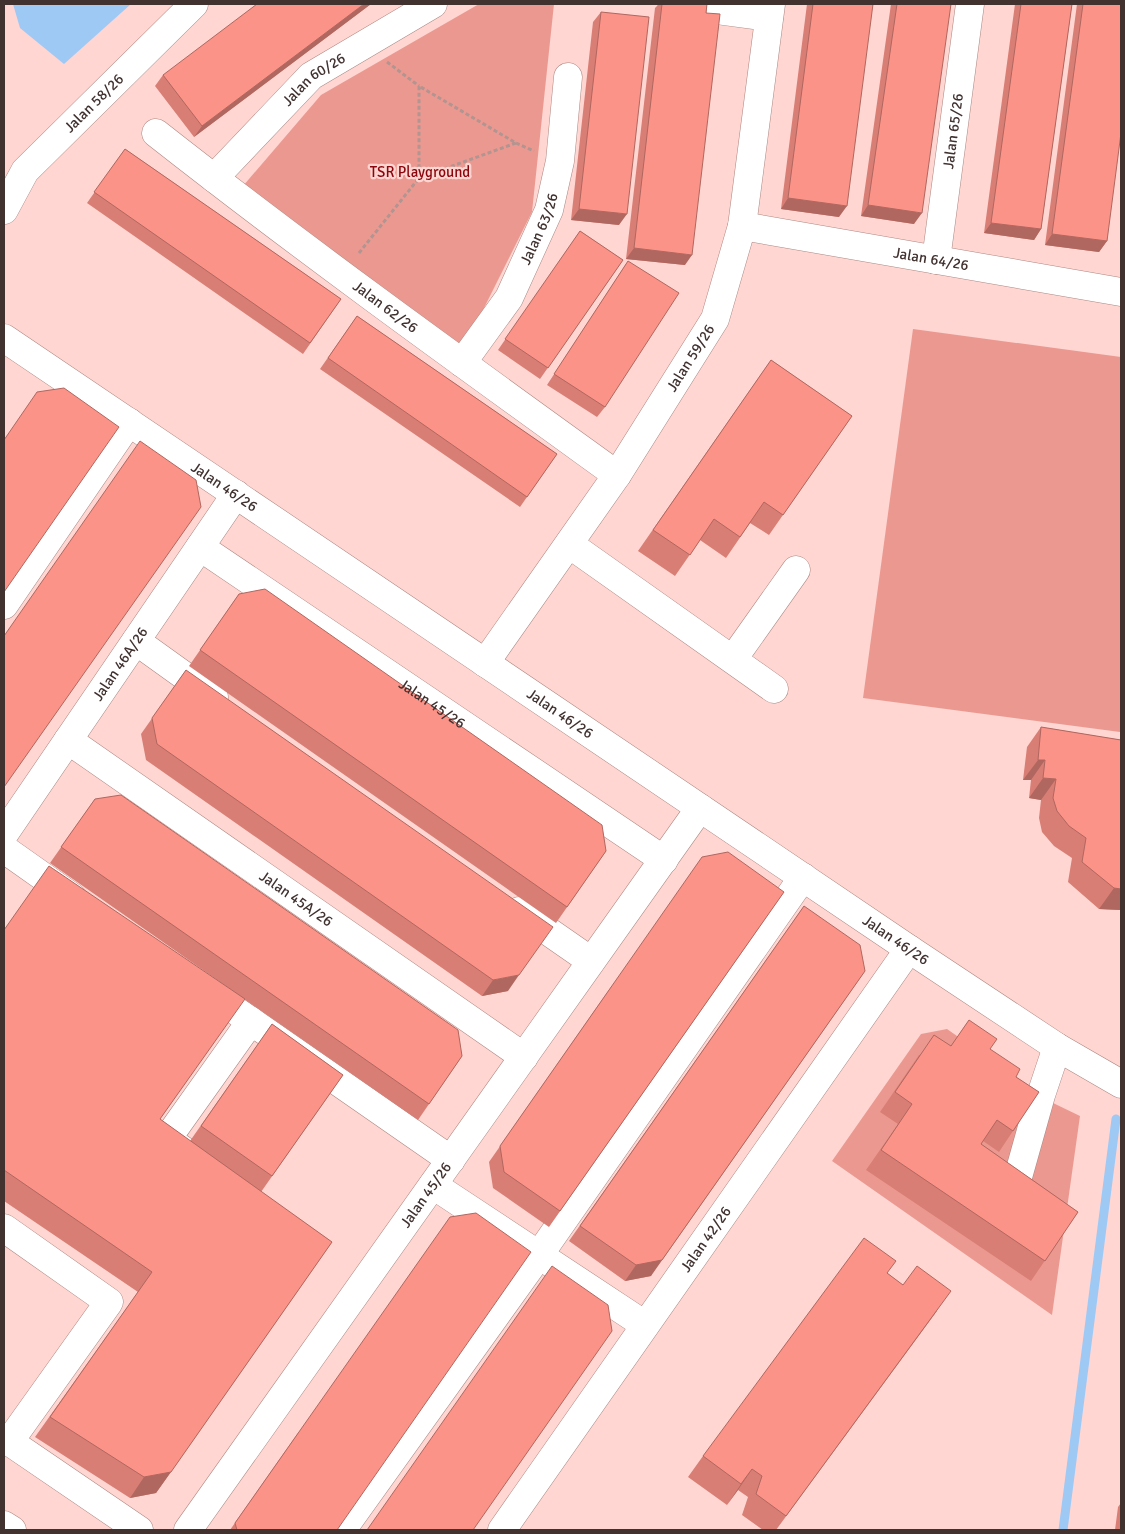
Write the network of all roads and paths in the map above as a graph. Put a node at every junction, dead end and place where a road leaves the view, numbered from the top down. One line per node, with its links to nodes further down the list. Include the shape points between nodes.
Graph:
1 (194, 4): 12 (street, Jalan 58/26, via 25,171)
2 (433, 4): 6 (street, Jalan 60/26)
3 (672, 4): 5 (street)
4 (970, 4): 14 (street, Jalan 65/26)
5 (770, 11): 13 (street, Jalan 59/26)
6 (364, 44): 8 (path); 10 (street, Jalan 60/26, via 311,76)
7 (568, 77): 19 (street, Jalan 63/26, via 560,161 549,210 509,298)
8 (419, 86): 11 (path); 11 (path, via 516,143)
9 (156, 133): 10 (street, Jalan 62/26)
10 (214, 178): 15 (street, Jalan 62/26)
11 (419, 178): 15 (path)
12 (4, 210)
13 (742, 226): 14 (street, Jalan 64/26); 21 (street, Jalan 59/26, via 715,319)
14 (936, 260): 17 (street, Jalan 64/26)
15 (343, 274): 19 (street, Jalan 62/26)
16 (1121, 287): 17 (street)
17 (1121, 292)
18 (4, 338): 20 (street, Jalan 46/26)
19 (462, 363): 21 (street, Jalan 62/26)
20 (129, 422): 22 (street, Jalan 46/26); 26 (street)
21 (617, 475): 23 (street, Jalan 59/26)
22 (236, 494): 24 (street, Jalan 46A/26); 29 (street, Jalan 46/26)
23 (569, 544): 28 (street); 29 (street, Jalan 59/26)
24 (200, 547): 27 (street, Jalan 46A/26); 36 (street, Jalan 45/26)
25 (796, 570): 28 (street)
26 (4, 605)
27 (136, 641): 31 (street); 32 (street, Jalan 46A/26)
28 (733, 659): 30 (street)
29 (485, 663): 33 (street, Jalan 46/26)
30 (774, 689)
31 (233, 710)
32 (68, 740): 34 (street, Jalan 46A/26); 45 (street, Jalan 45A/26)
33 (700, 808): 36 (street, Jalan 45/26); 37 (street, Jalan 46/26)
34 (4, 834)
35 (4, 849): 39 (street)
36 (664, 860): 41 (street, Jalan 45/26)
37 (803, 877): 40 (street, Jalan 46/26); 52 (street)
38 (502, 898): 41 (street)
39 (91, 910)
40 (909, 949): 44 (street, Jalan 46/26); 53 (street, Jalan 42/26)
41 (591, 961): 45 (street, Jalan 45/26)
42 (187, 977): 43 (street)
43 (251, 1021): 47 (street); 48 (street, via 167,1139)
44 (1057, 1048): 46 (street, Jalan 46/26); 49 (street)
45 (524, 1057): 47 (street, Jalan 45/26)
46 (1121, 1084)
47 (451, 1160): 50 (street, Jalan 45/26)
48 (207, 1166)
49 (1018, 1177)
50 (433, 1185): 52 (street); 58 (street, Jalan 45/26)
51 (4, 1228): 54 (street, via 109,1302)
52 (539, 1255): 53 (street); 59 (street)
53 (645, 1325): 60 (street, Jalan 42/26)
54 (6, 1440): 57 (street)
55 (4, 1525): 56 (street)
56 (12, 1530)
57 (139, 1530)
58 (188, 1530)
59 (342, 1530)
60 (502, 1530)

